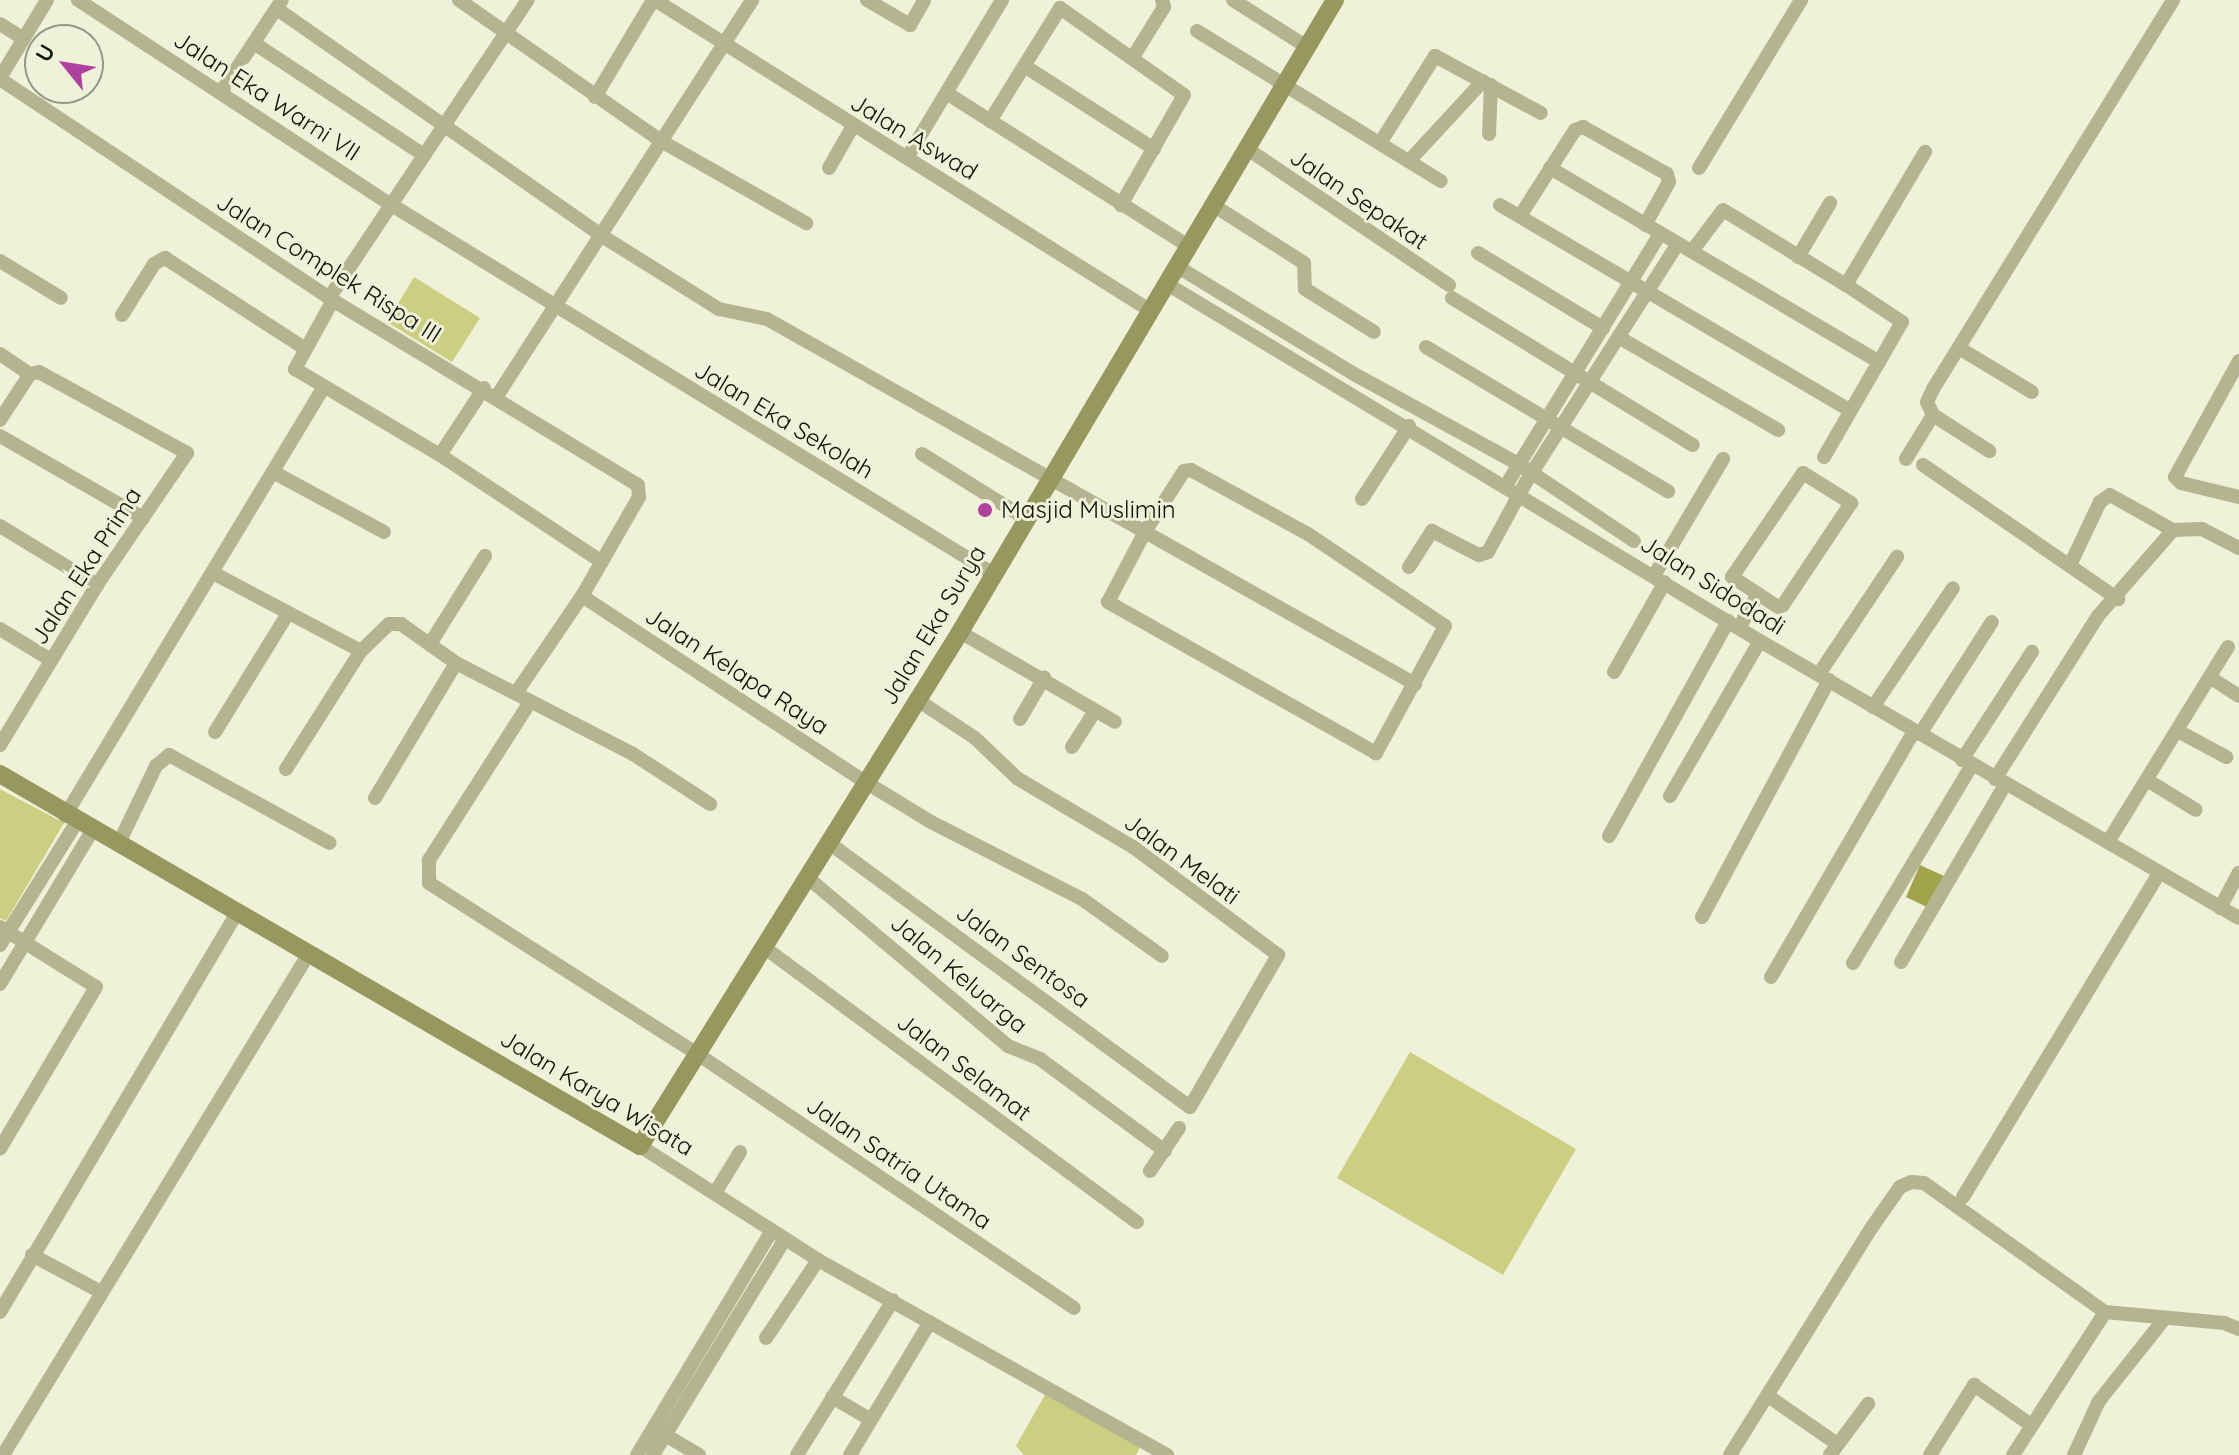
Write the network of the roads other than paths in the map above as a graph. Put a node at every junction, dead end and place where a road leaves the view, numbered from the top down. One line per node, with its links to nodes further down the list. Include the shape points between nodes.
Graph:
1 (47, 0): 18 (street)
2 (78, 0): 30 (street, Jalan Eka Warni VII)
3 (459, 0): 20 (street)
4 (528, 0): 20 (street)
5 (654, 0): 23 (street, Jalan Aswad); 32 (street)
6 (752, 0): 23 (street)
7 (867, 0): 14 (street, via 910,25)
8 (1002, 0): 31 (street)
9 (1162, 0): 25 (street, via 1164,7)
10 (1233, 0): 24 (street)
11 (1335, 0): 24 (street, Jalan Eka Surya)
12 (1801, 0): 48 (street)
13 (2173, 0): 81 (street)
14 (924, 1)
15 (1054, 4): 25 (street); 26 (street)
16 (280, 5): 22 (street); 36 (street)
17 (0, 24): 21 (street)
18 (33, 24)
19 (1197, 31): 29 (street)
20 (507, 34): 32 (street); 36 (street)
21 (24, 39): 27 (street)
22 (254, 43): 30 (street); 43 (street)
23 (727, 44): 35 (street, Jalan Aswad); 38 (street)
24 (1307, 47): 29 (street, Jalan Eka Surya)
25 (1133, 57): 41 (street, via 1185,97)
26 (1026, 67): 34 (street); 41 (street)
27 (0, 78): 72 (street, Jalan Complek Rispa III)
28 (1487, 83): 33 (street); 37 (street); 39 (street, via 1435,56); 45 (street)
29 (1284, 84): 39 (street); 40 (street, Jalan Eka Surya)
30 (221, 92): 51 (street, Jalan Eka Warni VII)
31 (948, 94): 34 (street); 44 (street)
32 (595, 97): 38 (street)
33 (1541, 113)
34 (990, 121): 52 (street)
35 (853, 126): 44 (street, Jalan Aswad); 46 (street)
36 (445, 128): 43 (street); 59 (street)
37 (1489, 134)
38 (661, 141): 56 (street); 59 (street)
39 (1380, 143): 45 (street)
40 (1246, 148): 53 (street, Jalan Eka Surya); 86 (street, Jalan Sepakat, via 1451,292)
41 (1154, 149): 52 (street)
42 (1925, 152): 69 (street)
43 (424, 155): 51 (street)
44 (908, 156): 74 (street, Jalan Aswad)
45 (1409, 161): 49 (street)
46 (829, 168)
47 (1550, 168): 55 (street); 57 (street); 57 (street, via 1575,130 1583,127 1662,170 1669,182)
48 (1699, 168)
49 (1441, 181)
50 (1830, 203): 64 (street)
51 (390, 204): 72 (street); 73 (street, Jalan Eka Warni VII)
52 (1121, 205): 61 (street)
53 (1213, 205): 61 (street, Jalan Eka Surya); 77 (street, via 1304,263 1305,289)
54 (1500, 205): 55 (street)
55 (1520, 216): 67 (street)
56 (806, 223)
57 (1645, 225): 58 (street)
58 (1660, 234): 60 (street); 67 (street)
59 (602, 236): 73 (street); 109 (street, via 719,309 767,319)
60 (1678, 243): 62 (street); 70 (street)
61 (1190, 247): 66 (street, Jalan Eka Surya)
62 (1692, 251): 64 (street, via 1723,210); 84 (street)
63 (1478, 253): 76 (street)
64 (1798, 257): 69 (street)
65 (0, 261): 71 (street)
66 (1178, 267): 68 (street, Jalan Eka Surya); 107 (street)
67 (1632, 282): 70 (street); 76 (street)
68 (1167, 284): 74 (street, Jalan Eka Surya); 95 (street, Jalan Sidodadi)
69 (1846, 285): 84 (street, via 1901,319)
70 (1649, 292): 78 (street); 91 (street)
71 (61, 298)
72 (331, 299): 80 (street); 88 (street, Jalan Complek Rispa III)
73 (553, 306): 90 (street); 129 (street, Jalan Eka Sekolah)
74 (1151, 311): 109 (street, Jalan Eka Surya)
75 (122, 315): 80 (street, via 154,264 165,258)
76 (1603, 328): 86 (street)
77 (1374, 332)
78 (1620, 338): 86 (street); 97 (street)
79 (1426, 347): 94 (street)
80 (304, 348): 87 (street, via 295,369)
81 (1959, 348): 89 (street); 92 (street, via 1929,396)
82 (0, 354): 85 (street)
83 (2239, 361): 113 (street, via 2175,477)
84 (1879, 362): 91 (street)
85 (30, 374): 93 (street); 115 (street, Jalan Eka Prima, via 39,372 187,453)
86 (1585, 377): 94 (street); 96 (street); 99 (street, Jalan Sepakat)
87 (323, 388): 102 (street); 108 (street)
88 (484, 388): 90 (street, Jalan Complek Rispa III); 102 (street)
89 (2032, 392)
90 (497, 396): 125 (street, Jalan Complek Rispa III, via 639,487 639,497)
91 (1850, 410): 103 (street)
92 (1933, 415): 100 (street); 105 (street)
93 (0, 420)
94 (1548, 420): 96 (street); 107 (street)
95 (1409, 426): 110 (street, Jalan Sidodadi); 114 (street)
96 (1562, 430): 107 (street); 111 (street)
97 (1778, 430)
98 (0, 436): 115 (street)
99 (1693, 445)
100 (1989, 451)
101 (922, 454): 116 (street)
102 (440, 455): 125 (street)
103 (1824, 457)
104 (1723, 459): 130 (street)
105 (1906, 459)
106 (1923, 465): 126 (street)
107 (1526, 470): 110 (street); 112 (street); 121 (street)
108 (273, 472): 120 (street); 128 (street)
109 (1050, 477): 116 (street, Jalan Eka Surya); 118 (street)
110 (1505, 487): 112 (street, Jalan Sidodadi)
111 (1668, 491)
112 (1519, 496): 127 (street, via 1484,555 1432,531); 130 (street, Jalan Sidodadi)
113 (2239, 497)
114 (1362, 499)
115 (143, 518): 131 (street, Jalan Eka Prima)
116 (1025, 518): 129 (street, Jalan Eka Surya)
117 (0, 526): 131 (street)
118 (1146, 530): 152 (street); 152 (street, via 1184,471 1191,470 1308,534 1445,626); 152 (street, via 1108,599 1112,607 1376,753)
119 (2173, 530): 122 (street, via 2202,529); 126 (street, via 2110,495 2100,502); 135 (street)
120 (384, 532)
121 (1634, 541)
122 (2239, 548)
123 (485, 556): 142 (street)
124 (1897, 557): 149 (street)
125 (602, 562): 133 (street)
126 (2071, 563): 135 (street)
127 (1409, 567)
128 (213, 573): 136 (street); 177 (street)
129 (992, 573): 140 (street, Jalan Eka Surya)
130 (1660, 578): 138 (street, Jalan Sidodadi); 148 (street)
131 (97, 585): 146 (street, Jalan Eka Prima)
132 (1953, 588): 157 (street)
133 (582, 596): 153 (street); 172 (street, Jalan Kelapa Raya)
134 (1756, 597): 134 (street, via 1783,605 1851,503 1803,473 1732,577); 138 (street)
135 (2118, 599): 171 (street, via 2098,616)
136 (287, 615): 144 (street); 162 (street)
137 (1992, 622): 163 (street)
138 (1734, 624): 141 (street, Jalan Sidodadi); 178 (street)
139 (0, 629): 146 (street)
140 (960, 632): 150 (street); 155 (street, Jalan Eka Surya)
141 (1760, 641): 149 (street, Jalan Sidodadi); 173 (street)
142 (430, 644): 144 (street, via 394,623); 147 (street)
143 (2228, 647): 151 (street)
144 (361, 651): 168 (street)
145 (2032, 652): 167 (street)
146 (51, 660): 164 (street, Jalan Eka Prima)
147 (456, 663): 153 (street); 174 (street)
148 (1614, 672)
149 (1824, 677): 157 (street, Jalan Sidodadi); 188 (street)
150 (1044, 678): 158 (street); 159 (street)
151 (2211, 678): 154 (street); 161 (street)
152 (1415, 684)
153 (516, 693): 156 (street)
154 (2239, 696)
155 (916, 699): 172 (street, Jalan Eka Surya); 200 (street, Jalan Melati, via 975,738 1017,778 1133,847 1278,955)
156 (530, 702): 175 (street, via 633,754); 199 (street, Jalan Satria Utama, via 429,860 429,883)
157 (1873, 707): 163 (street, Jalan Sidodadi)
158 (1095, 711): 160 (street); 165 (street)
159 (1020, 719)
160 (1115, 722)
161 (2178, 731): 166 (street); 170 (street)
162 (215, 732)
163 (1917, 732): 167 (street, Jalan Sidodadi); 197 (street)
164 (0, 745)
165 (1072, 747)
166 (2226, 757)
167 (1967, 762): 171 (street, Jalan Sidodadi); 196 (street)
168 (286, 769)
169 (0, 774): 177 (street, Jalan Karya Wisata)
170 (2147, 780): 176 (street); 179 (street)
171 (2000, 782): 179 (street, Jalan Sidodadi); 195 (street)
172 (867, 783): 181 (street, Jalan Eka Surya); 194 (street, Jalan Kelapa Raya, via 1082,899)
173 (1670, 796)
174 (375, 798)
175 (710, 804)
176 (2196, 810)
177 (78, 823): 182 (street, Jalan Karya Wisata); 190 (street); 191 (street)
178 (1609, 836)
179 (2108, 842): 184 (street, Jalan Sidodadi)
180 (330, 843): 182 (street, via 179,757 162,758)
181 (829, 843): 185 (street, Jalan Eka Surya); 200 (street, Jalan Sentosa)
182 (115, 844): 187 (street, Jalan Karya Wisata)
183 (2239, 873): 186 (street)
184 (2159, 874): 186 (street, Jalan Sidodadi); 208 (street)
185 (808, 878): 192 (street, Jalan Eka Surya); 204 (street, Jalan Keluarga, via 1008,1046 1040,1059)
186 (2220, 908): 189 (street, Jalan Sidodadi)
187 (236, 915): 193 (street, Jalan Karya Wisata); 212 (street)
188 (1702, 917)
189 (2239, 918)
190 (3, 935): 191 (street)
191 (25, 943): 198 (street); 203 (street, via 96,987)
192 (765, 948): 199 (street, Jalan Eka Surya); 209 (street, Jalan Selamat)
193 (308, 955): 202 (street, Jalan Karya Wisata); 214 (street)
194 (1162, 956)
195 (1901, 962)
196 (1853, 963)
197 (1771, 977)
198 (0, 984)
199 (699, 1055): 202 (street, Jalan Eka Surya); 216 (street, Jalan Satria Utama)
200 (1190, 1107)
201 (1179, 1128): 204 (street)
202 (640, 1146): 207 (street, Jalan Karya Wisata)
203 (0, 1149)
204 (1165, 1151): 206 (street)
205 (740, 1152): 207 (street)
206 (1150, 1171)
207 (715, 1193): 210 (street, Jalan Karya Wisata)
208 (1963, 1197)
209 (1137, 1222)
210 (772, 1230): 211 (street, Jalan Karya Wisata); 228 (street)
211 (785, 1239): 213 (street, Jalan Karya Wisata); 228 (street)
212 (32, 1255): 214 (street); 217 (street)
213 (818, 1260): 215 (street, Jalan Karya Wisata); 222 (street)
214 (101, 1292): 231 (street)
215 (893, 1300): 220 (street, Jalan Karya Wisata); 224 (street)
216 (1074, 1308)
217 (0, 1312)
218 (2105, 1312): 219 (street); 223 (street, via 1924,1183 1911,1182 1900,1187 1872,1227); 227 (street)
219 (2165, 1318): 221 (street); 241 (street, via 2099,1401)
220 (930, 1322): 226 (street); 230 (street, Jalan Karya Wisata)
221 (2239, 1329)
222 (766, 1338)
223 (1768, 1396): 229 (street); 238 (street)
224 (832, 1397): 226 (street); 235 (street)
225 (1868, 1404): 229 (street)
226 (871, 1420): 236 (street)
227 (2031, 1425): 239 (street, via 1974,1385); 240 (street)
228 (659, 1432): 232 (street); 233 (street); 234 (street)
229 (1833, 1449)
230 (1146, 1450): 237 (street, Jalan Karya Wisata)
231 (3, 1455)
232 (637, 1455)
233 (653, 1455)
234 (699, 1455)
235 (797, 1455)
236 (850, 1455)
237 (1167, 1455)
238 (1730, 1455)
239 (1930, 1455)
240 (2013, 1455)
241 (2074, 1455)

